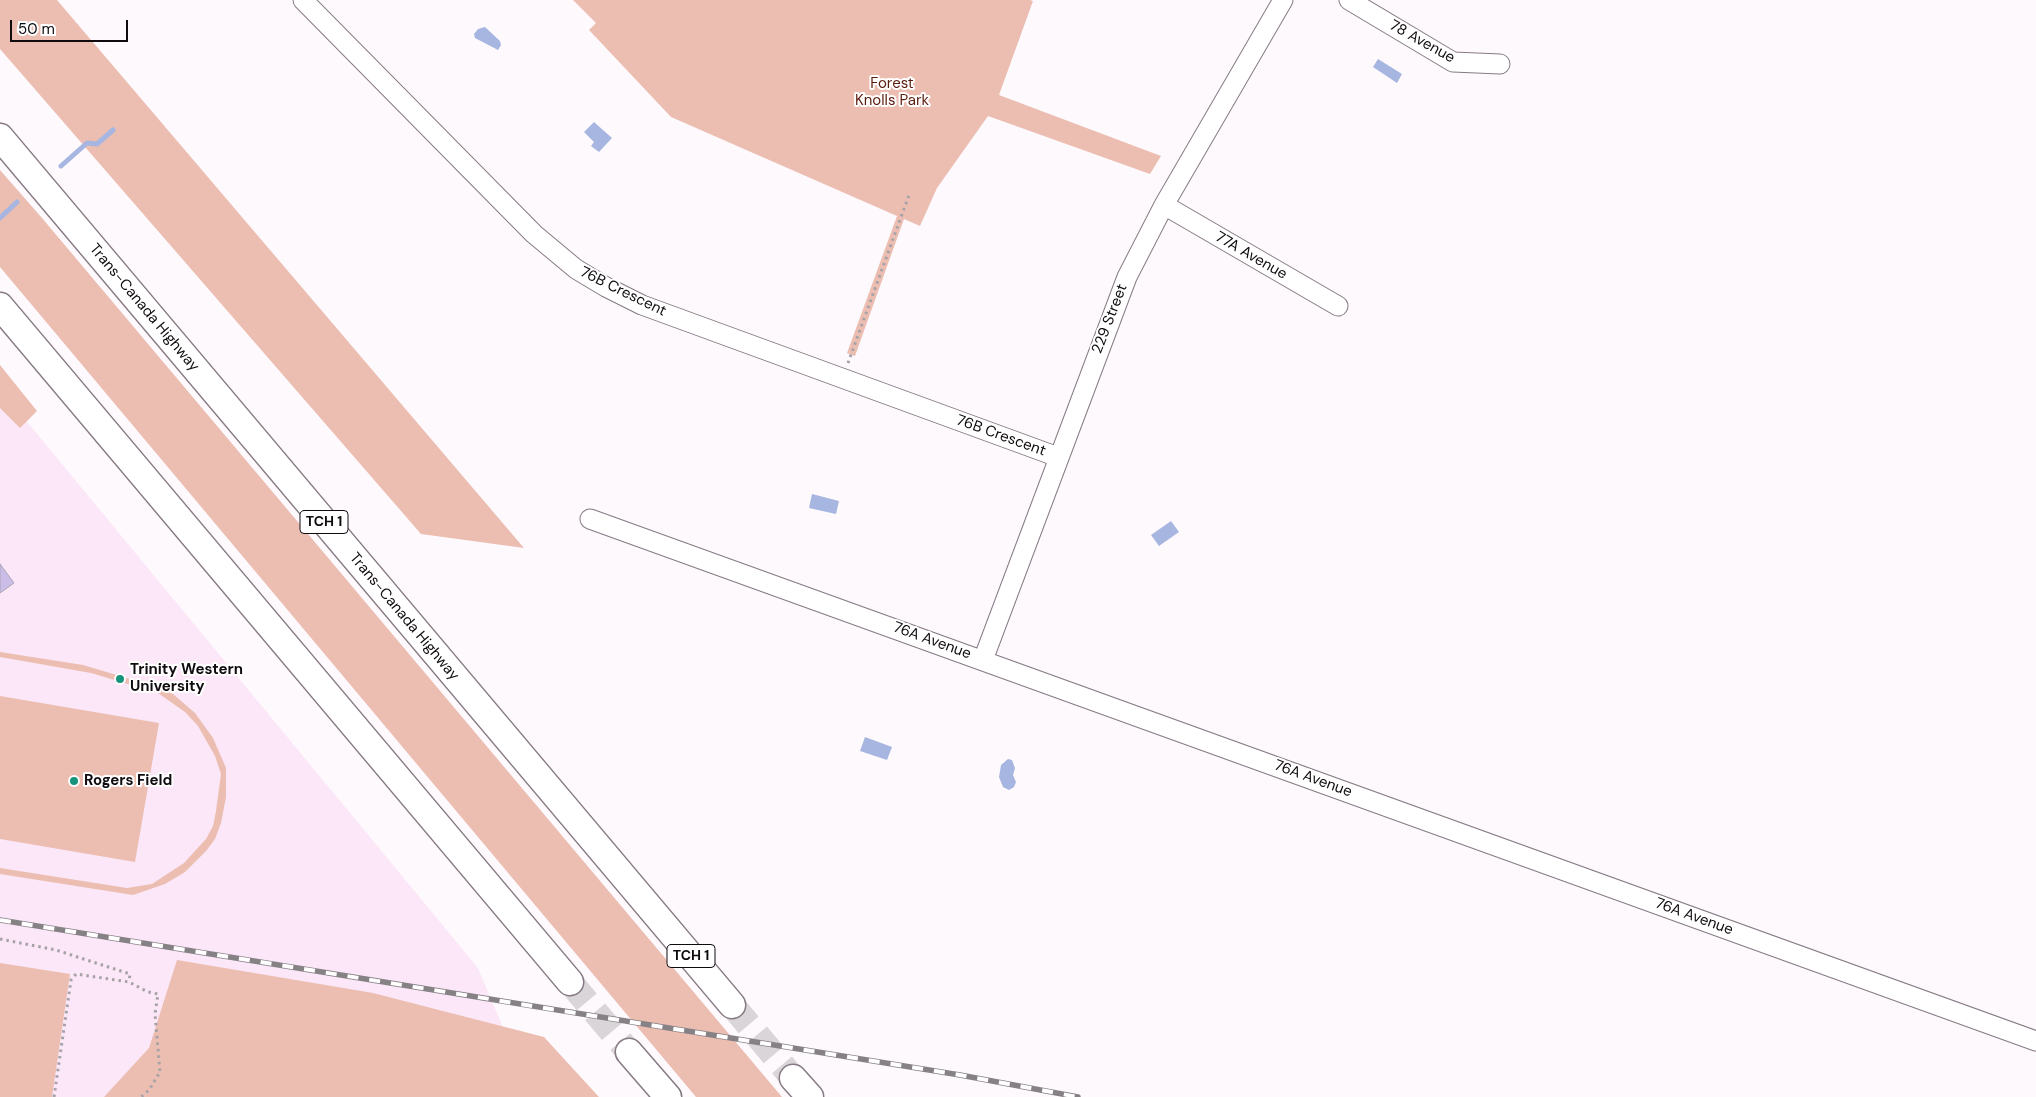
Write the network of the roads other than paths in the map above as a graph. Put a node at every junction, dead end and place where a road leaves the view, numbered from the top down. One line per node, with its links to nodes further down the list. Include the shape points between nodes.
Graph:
1 (1283, 0): 6 (street, 229 Street)
2 (1349, 0): 4 (street, 78 Avenue, via 1454,62)
3 (306, 1): 9 (street, 76B Crescent, via 534,234 576,269 642,305)
4 (1500, 64)
5 (0, 137): 13 (highway, Trans-Canada Highway / TCH 1)
6 (1164, 205): 8 (street, 77A Avenue); 9 (street, 229 Street, via 1127,277)
7 (0, 306): 12 (highway)
8 (1338, 306)
9 (1058, 457): 11 (street, 229 Street)
10 (590, 519): 11 (street, 76A Avenue)
11 (983, 660): 14 (street, 76A Avenue)
12 (570, 982)
13 (732, 1005)
14 (2036, 1041)
15 (629, 1052): 16 (highway)
16 (668, 1097)

